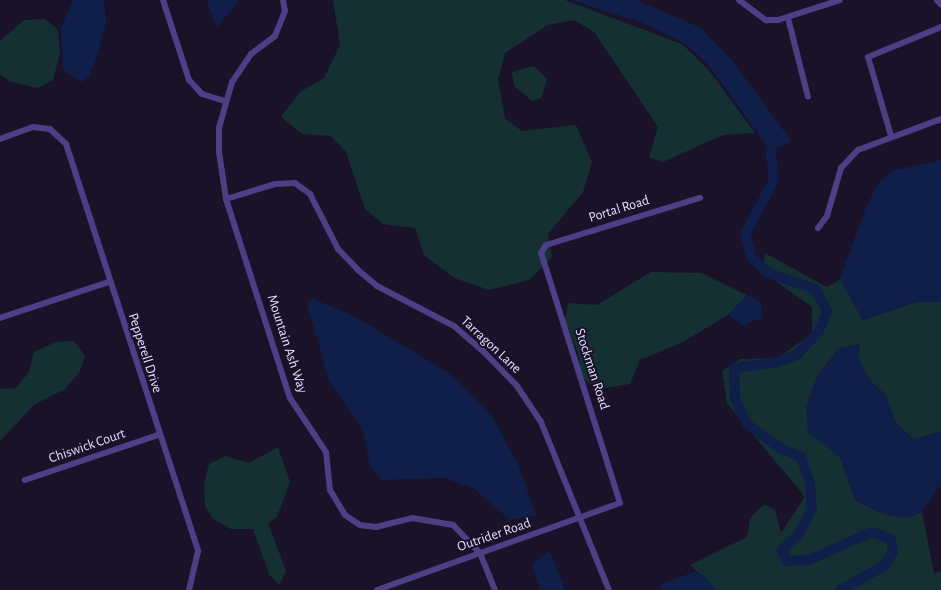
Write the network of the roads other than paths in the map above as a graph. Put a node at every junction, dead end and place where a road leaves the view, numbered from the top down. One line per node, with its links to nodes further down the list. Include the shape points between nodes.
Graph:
1 (163, 0): 10 (street, via 189,80 202,94)
2 (283, 0): 10 (street, Mountain Ash Way, via 281,25 239,68)
3 (739, 0): 7 (street, via 766,20)
4 (840, 0): 7 (street)
5 (937, 0): 6 (street)
6 (941, 5)
7 (788, 18): 9 (street)
8 (941, 28): 12 (street, via 868,57)
9 (808, 97)
10 (225, 101): 15 (street, Mountain Ash Way, via 219,152)
11 (941, 119): 12 (street)
12 (891, 136): 16 (street, via 858,150 845,163)
13 (0, 139): 18 (street, Pepperell Drive, via 33,127 50,129 66,144)
14 (700, 198): 17 (street, Portal Road)
15 (226, 199): 23 (street, Tarragon Lane, via 275,184 295,183 310,194 338,249 358,270 377,286 454,326 517,386 542,422); 24 (street, Mountain Ash Way, via 290,398 326,452 334,504 360,525 376,527 433,518 453,525)
16 (818, 228)
17 (546, 244): 22 (street, Stockman Road, via 541,252)
18 (109, 282): 19 (street); 20 (street, Pepperell Drive)
19 (0, 318)
20 (158, 435): 21 (street, Chiswick Court); 25 (street, Pepperell Drive, via 198,550)
21 (25, 480)
22 (620, 504): 23 (street, Outrider Road)
23 (582, 518): 24 (street, Outrider Road); 28 (street, Tarragon Lane)
24 (480, 553): 26 (street, Outrider Road); 27 (street, Mountain Ash Way)
25 (190, 590)
26 (377, 590)
27 (496, 590)
28 (609, 590)

